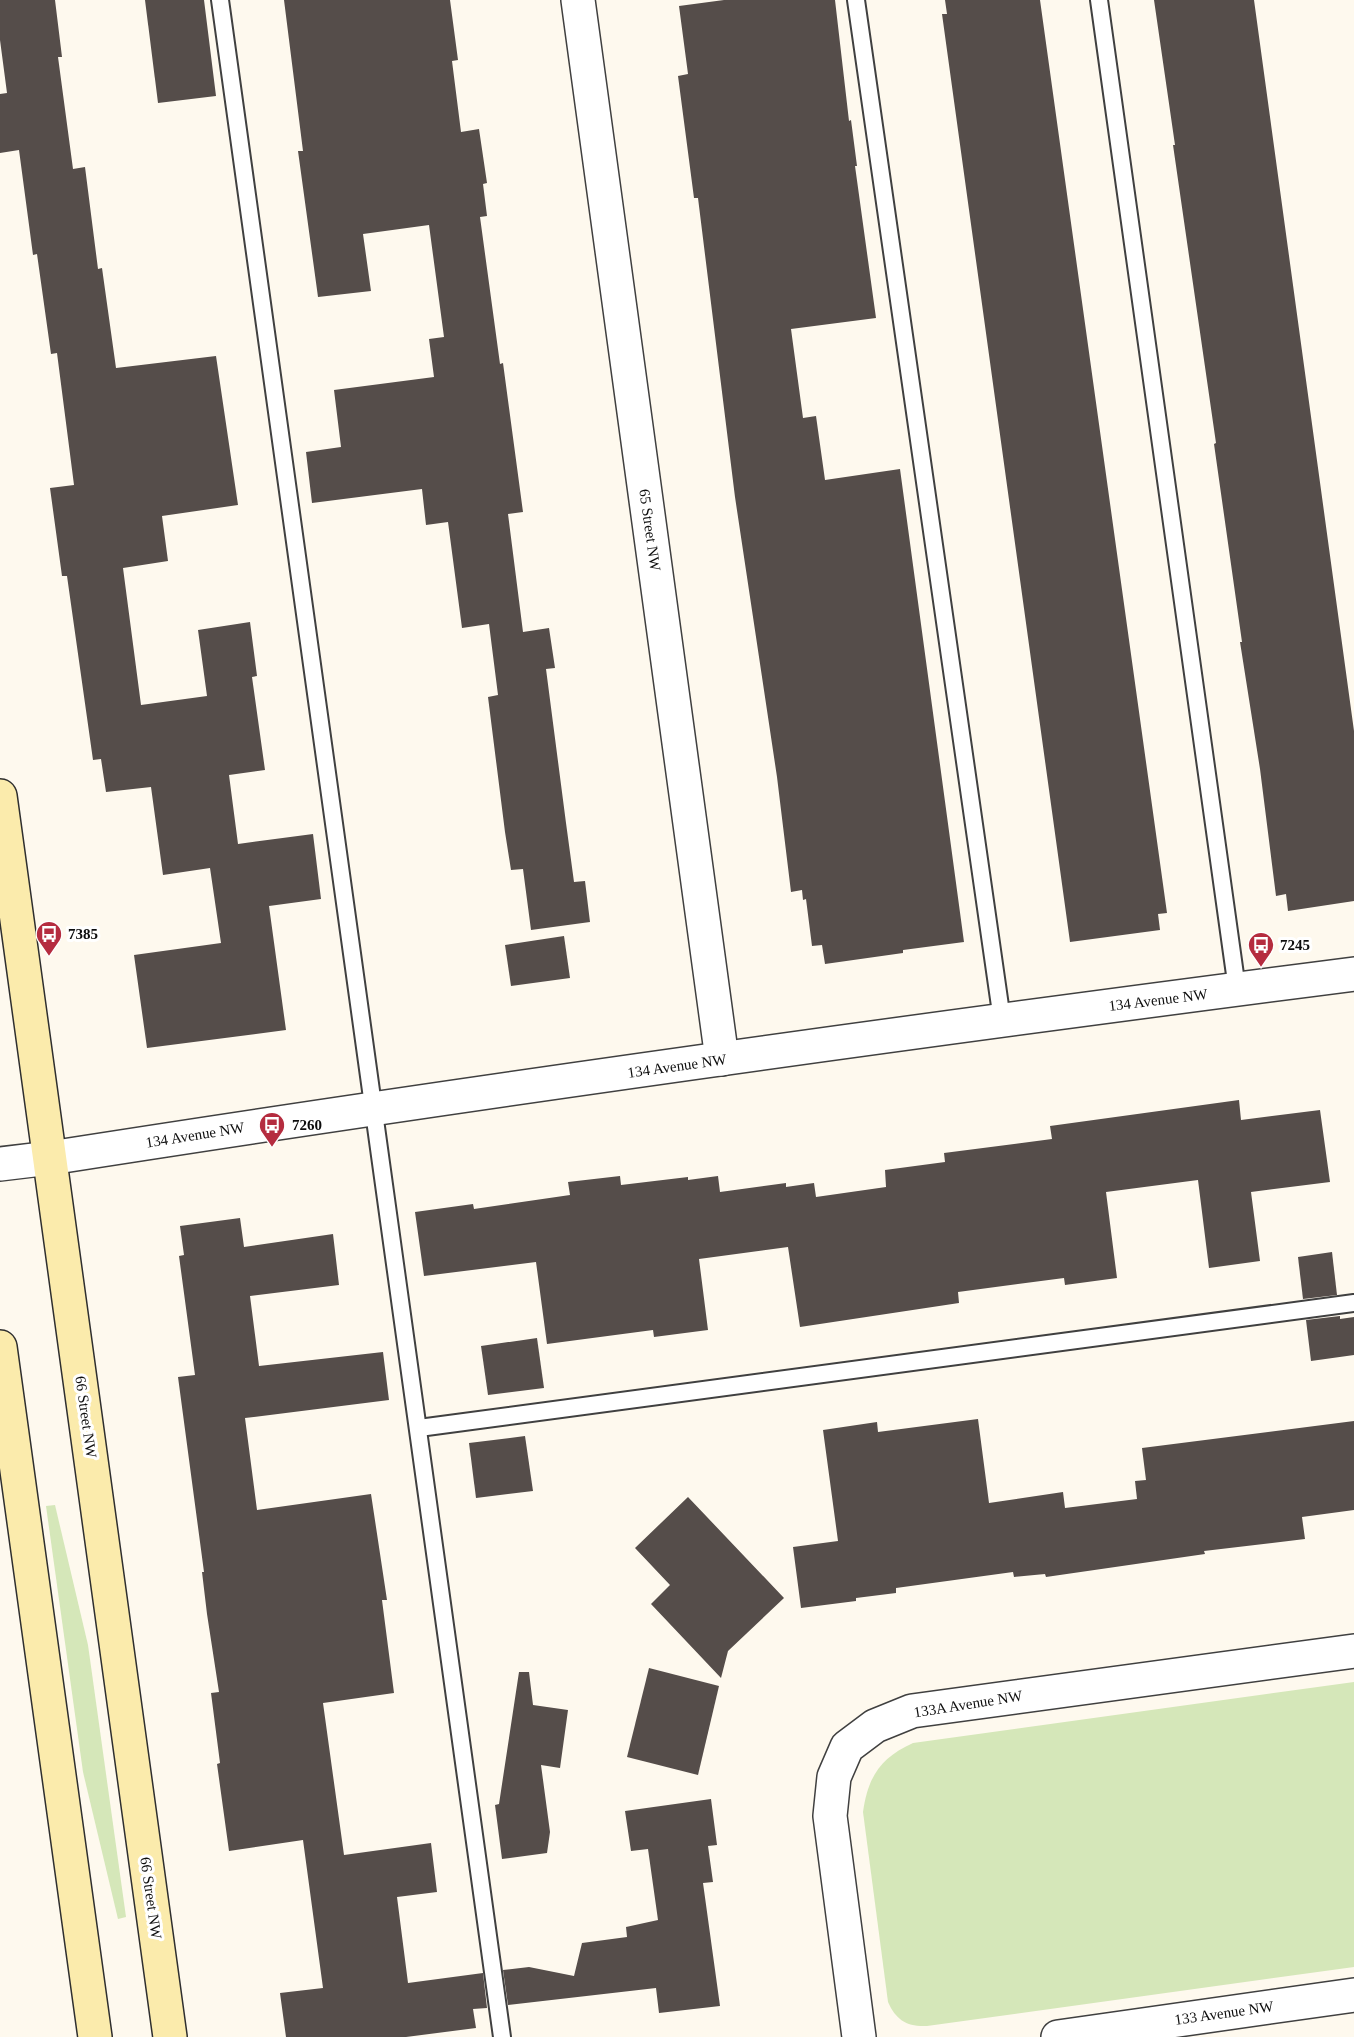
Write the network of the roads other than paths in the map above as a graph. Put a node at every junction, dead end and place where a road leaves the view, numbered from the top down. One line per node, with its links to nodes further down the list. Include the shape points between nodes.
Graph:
1 (220, 0): 10 (lane)
2 (578, 0): 9 (street, 65 Street NW)
3 (856, 0): 8 (lane)
4 (1099, 0): 7 (lane)
5 (0, 796): 11 (main road, 66 Street NW)
6 (1354, 974): 7 (street, 134 Avenue NW)
7 (1237, 989): 8 (street, 134 Avenue NW)
8 (1002, 1020): 9 (street, 134 Avenue NW)
9 (722, 1059): 10 (street, 134 Avenue NW)
10 (373, 1107): 11 (street, 134 Avenue NW); 15 (lane)
11 (50, 1158): 12 (street, 134 Avenue NW); 19 (main road, 66 Street NW)
12 (0, 1164)
13 (1354, 1303): 15 (lane)
14 (0, 1347): 18 (main road)
15 (419, 1428): 20 (lane)
16 (1354, 1651): 21 (street, 133A Avenue NW, via 912,1711 875,1726 847,1747 834,1778 830,1816)
17 (1354, 1995): 22 (street, 133 Avenue NW)
18 (94, 2037)
19 (170, 2037)
20 (502, 2037)
21 (859, 2037)
22 (1058, 2037)

